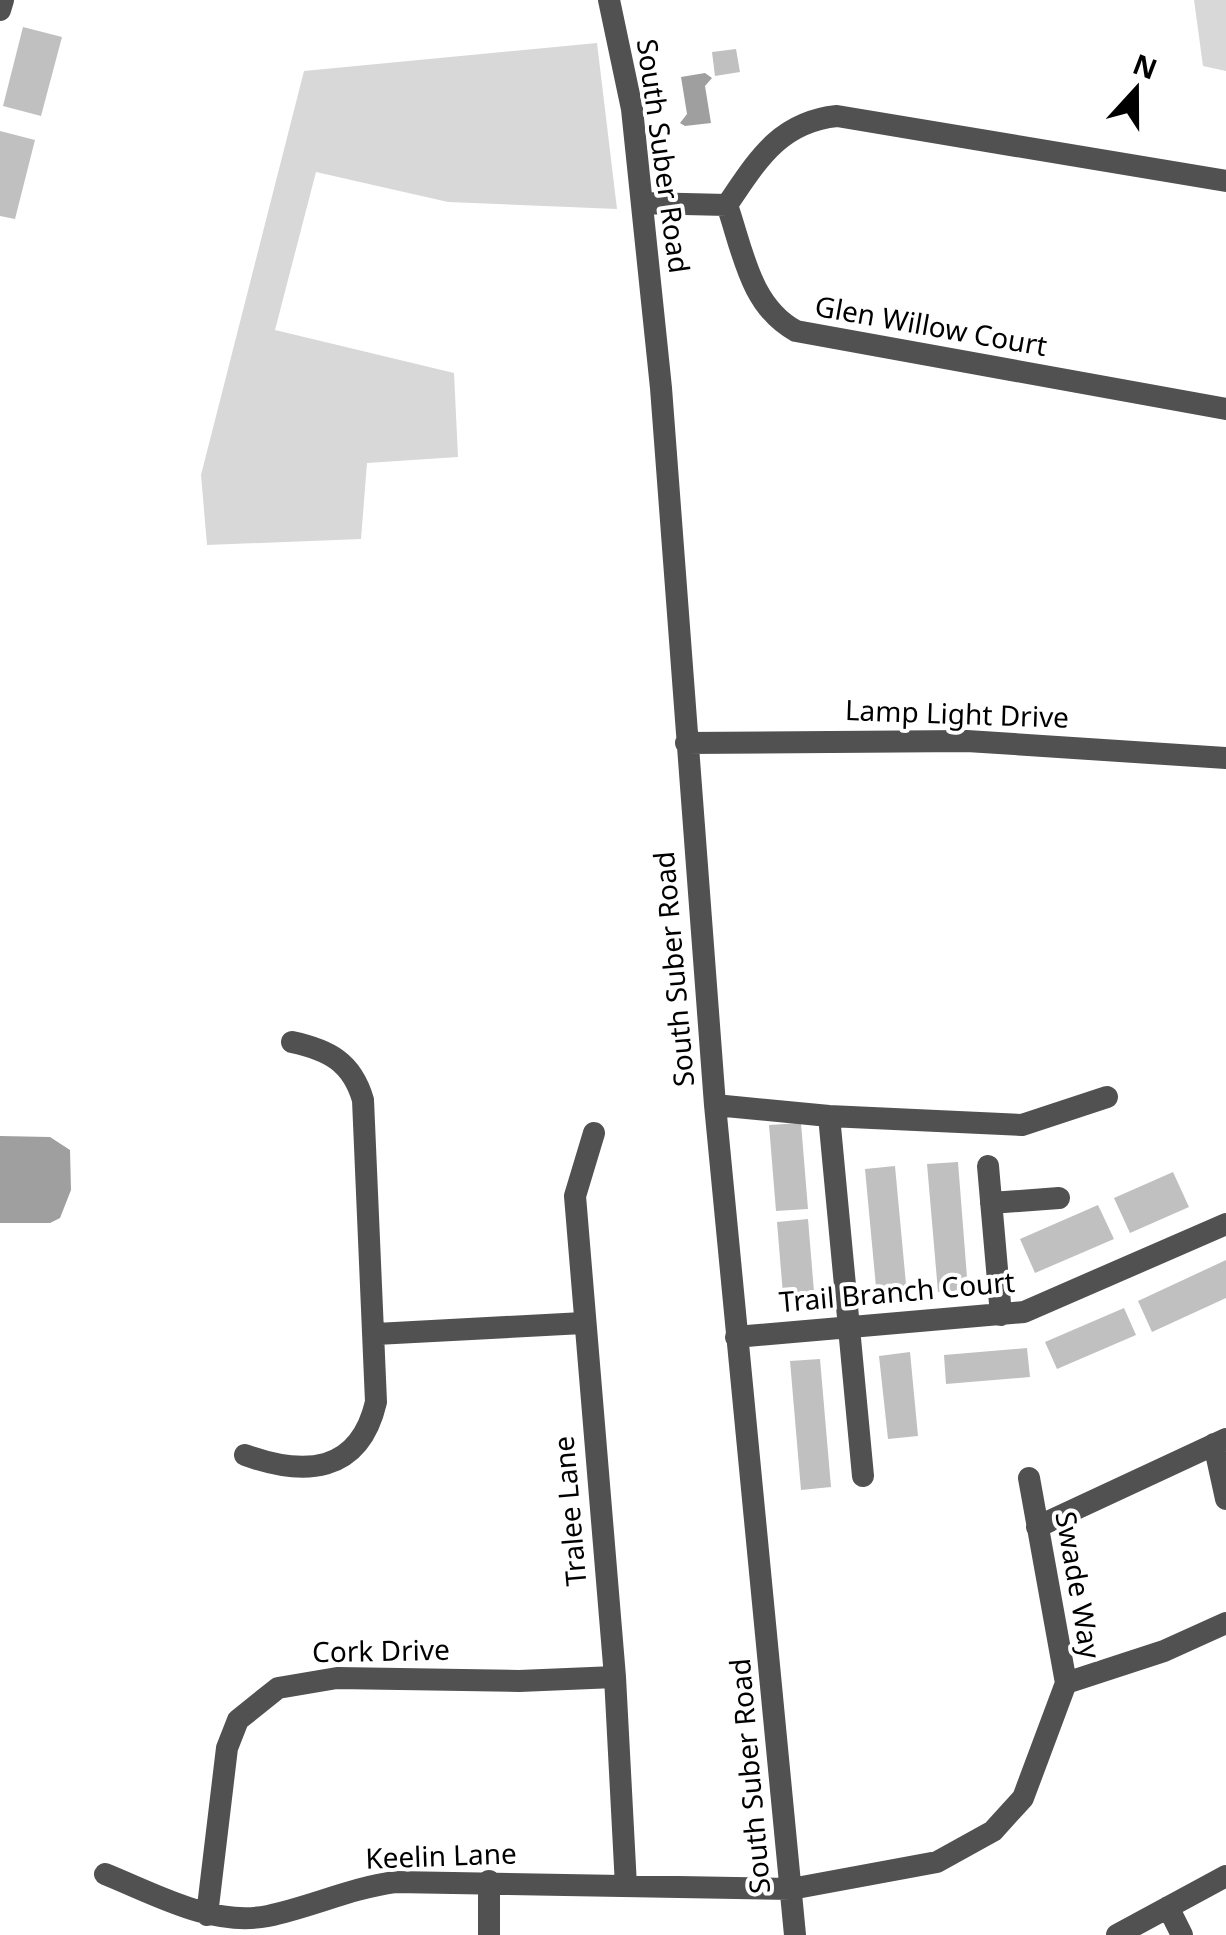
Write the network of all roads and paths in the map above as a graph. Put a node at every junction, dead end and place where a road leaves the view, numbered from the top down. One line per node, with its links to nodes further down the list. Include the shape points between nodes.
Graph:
1 (3, 0): 3 (street)
2 (608, 0): 5 (street, South Suber Road, via 632,109)
3 (0, 10)
4 (1226, 180): 6 (street, via 837,116 802,123 774,140)
5 (642, 202): 6 (street); 8 (street, South Suber Road)
6 (727, 205): 7 (street, Glen Willow Court, via 758,296 796,331)
7 (1226, 409)
8 (686, 742): 9 (street, Lamp Light Drive, via 951,740); 12 (street, South Suber Road)
9 (1226, 758)
10 (292, 1042): 22 (street, via 332,1054 358,1080)
11 (1107, 1097): 13 (street, via 1022,1125)
12 (715, 1104): 13 (street); 23 (street, South Suber Road)
13 (829, 1116): 21 (street)
14 (594, 1133): 20 (street, Tralee Lane, via 575,1196)
15 (988, 1166): 17 (street)
16 (1059, 1198): 17 (street)
17 (991, 1203): 19 (street)
18 (1226, 1224): 19 (street, Trail Branch Court, via 1042,1307)
19 (1002, 1314): 21 (street, Trail Branch Court)
20 (583, 1323): 22 (street); 31 (street, Tralee Lane)
21 (850, 1327): 23 (street, Trail Branch Court); 26 (street)
22 (376, 1334): 25 (street, via 373,1414 343,1455 299,1470)
23 (736, 1337): 37 (street, South Suber Road)
24 (1220, 1442): 28 (street); 29 (street)
25 (244, 1455)
26 (863, 1476)
27 (1029, 1478): 29 (street, Swade Way)
28 (1226, 1499)
29 (1036, 1527): 32 (street, Swade Way)
30 (1226, 1622): 32 (street, via 1164,1651)
31 (616, 1676): 36 (street, Tralee Lane); 39 (street, Cork Drive, via 337,1678 278,1688 238,1720 227,1748)
32 (1066, 1683): 37 (street, Swade Way, via 1022,1798 992,1831 938,1862)
33 (105, 1874): 39 (street, Keelin Lane)
34 (1226, 1876): 38 (street)
35 (488, 1881): 36 (street, Keelin Lane); 39 (street, Keelin Lane, via 395,1882 265,1916); 40 (street)
36 (626, 1886): 37 (street, Keelin Lane)
37 (791, 1889): 41 (street, South Suber Road)
38 (1168, 1907): 42 (street); 43 (street)
39 (207, 1915)
40 (489, 1935)
41 (795, 1935)
42 (1117, 1935)
43 (1182, 1935)

